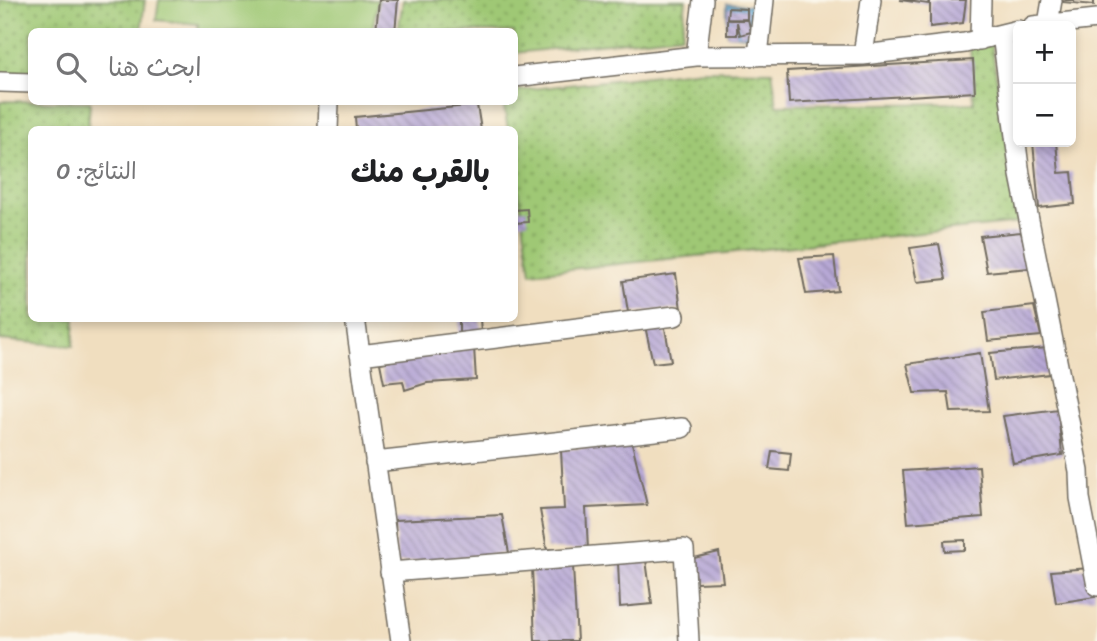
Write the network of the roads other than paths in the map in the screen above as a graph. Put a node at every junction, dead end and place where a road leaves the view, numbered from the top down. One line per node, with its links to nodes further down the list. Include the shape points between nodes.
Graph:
1 (703, 0): 12 (street)
2 (764, 0): 13 (street)
3 (871, 0): 11 (street)
4 (981, 0): 10 (street)
5 (1052, 0): 7 (street)
6 (1097, 19): 8 (street)
7 (1043, 21)
8 (1076, 21)
9 (1010, 32): 10 (street); 25 (street, via 1020,174)
10 (979, 40): 11 (street)
11 (863, 55): 13 (street)
12 (696, 56): 13 (street); 14 (street)
13 (758, 56)
14 (518, 77)
15 (0, 82): 16 (street)
16 (28, 83)
17 (329, 105): 18 (street)
18 (328, 126)
19 (675, 316): 21 (street)
20 (356, 322): 21 (street)
21 (360, 355): 23 (street)
22 (682, 428): 23 (street)
23 (375, 463): 24 (street)
24 (390, 572): 26 (street); 27 (street, via 684,549)
25 (1097, 586)
26 (401, 641)
27 (690, 641)

